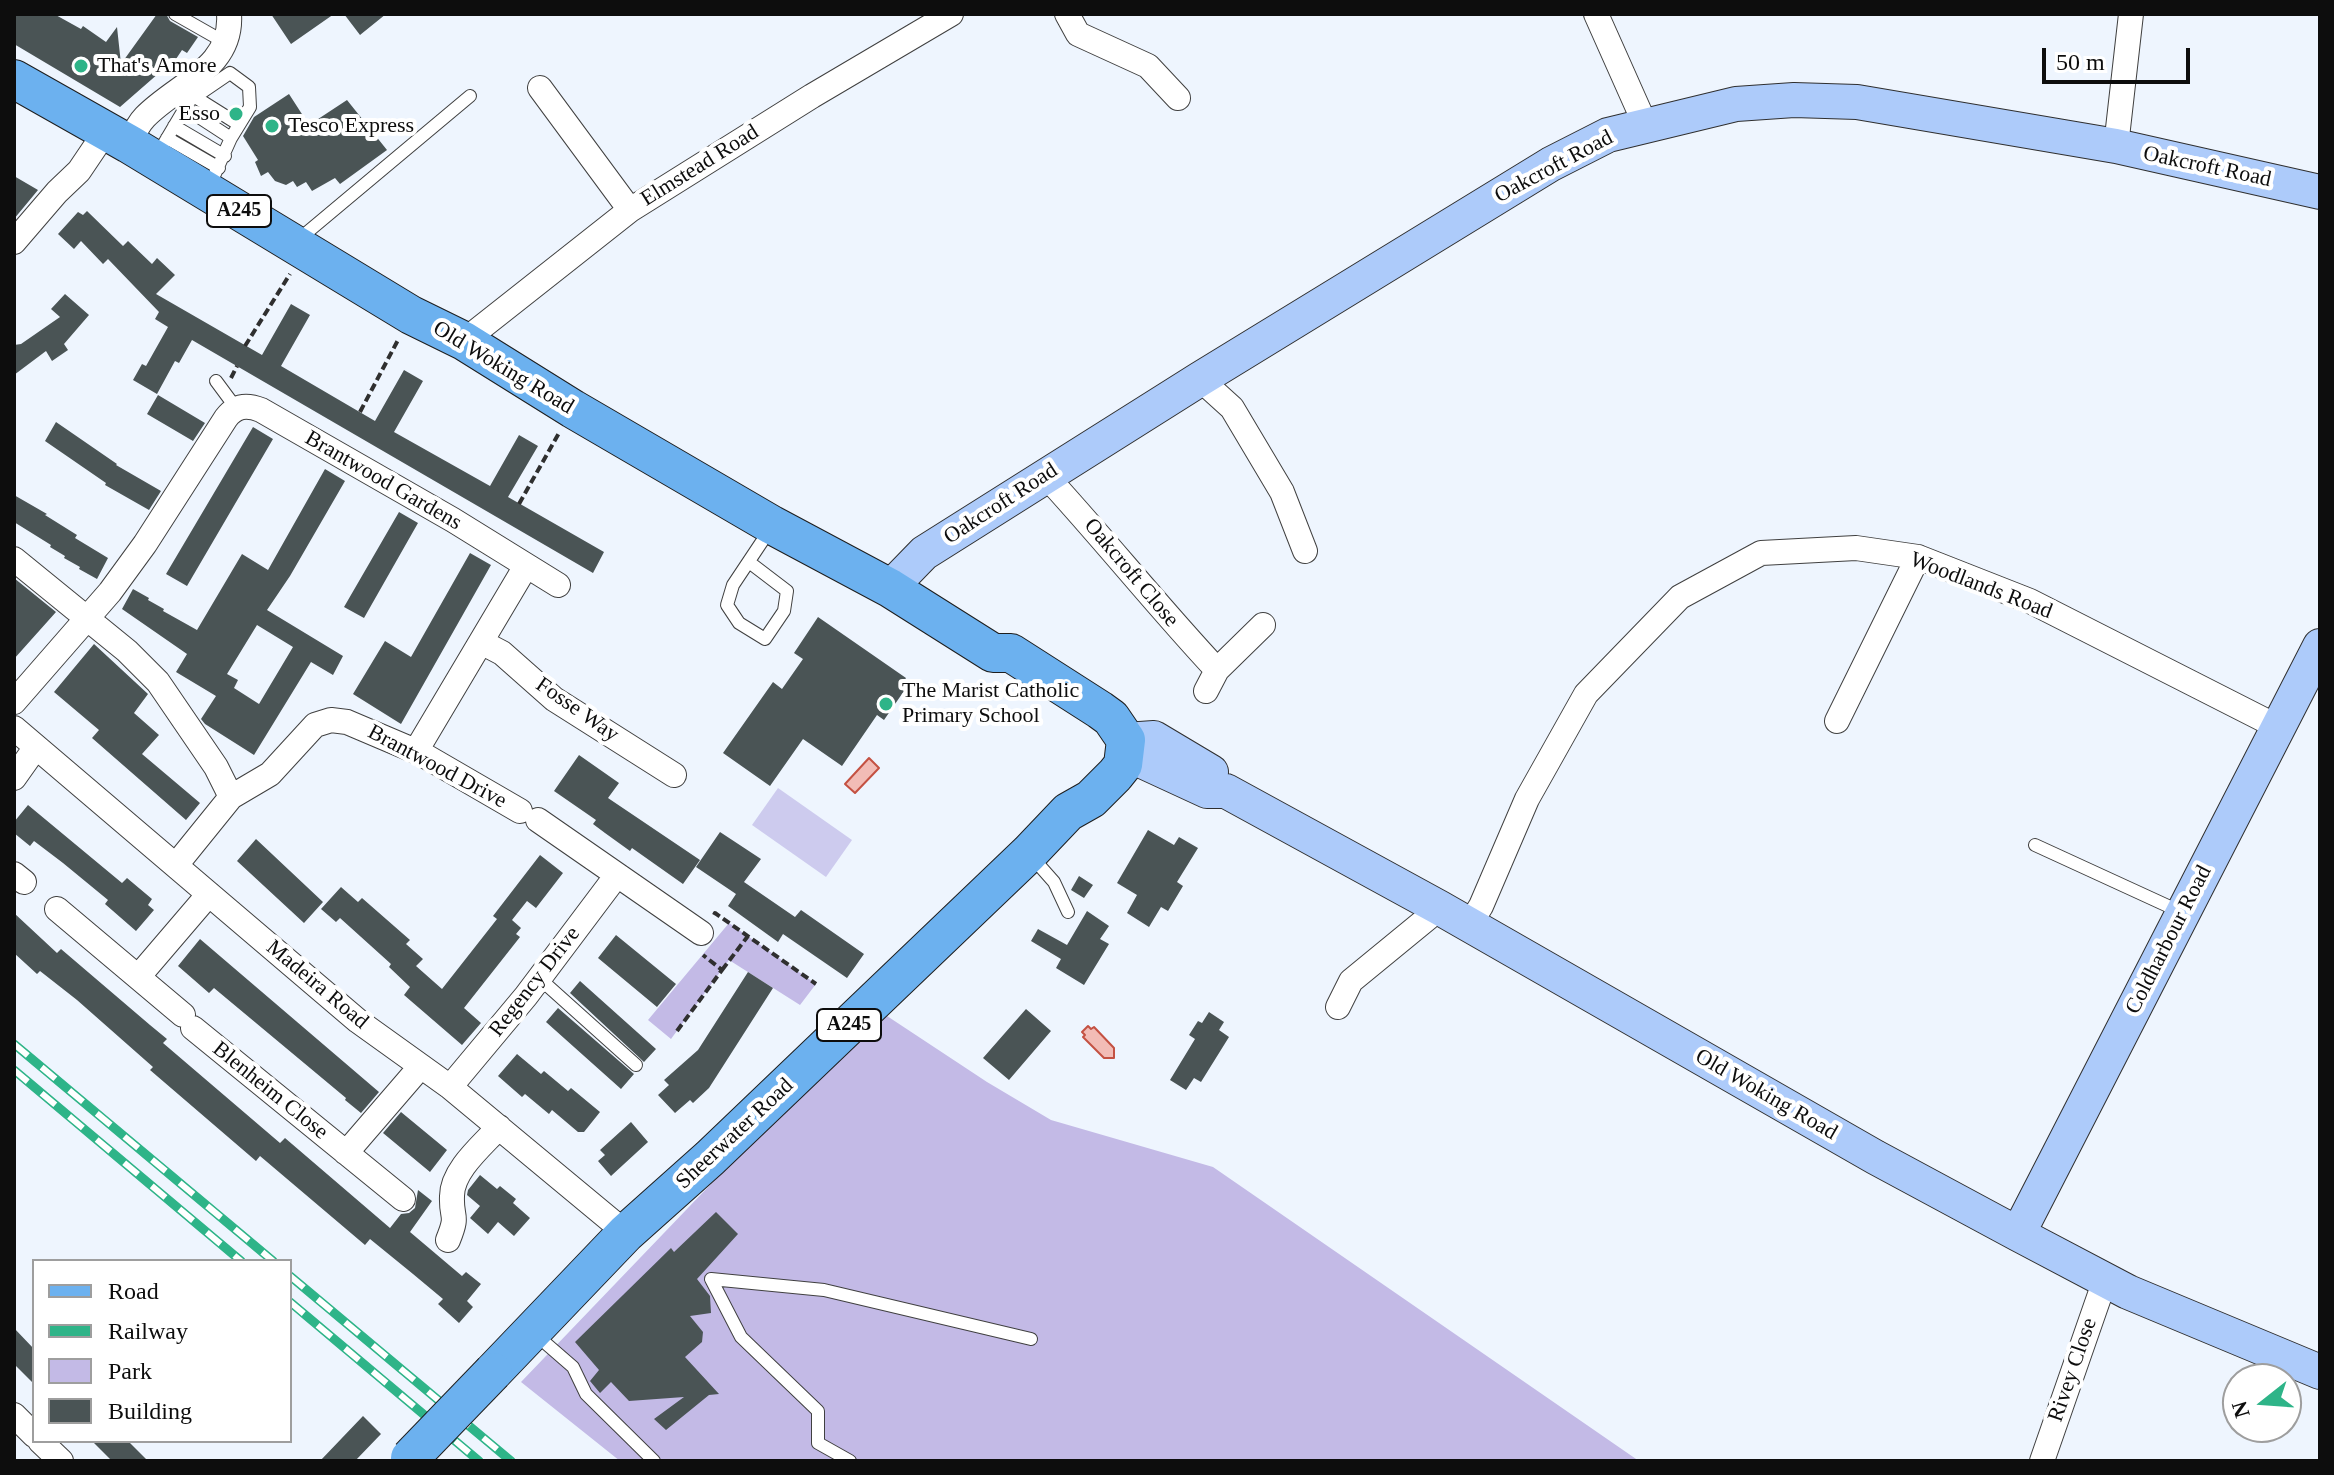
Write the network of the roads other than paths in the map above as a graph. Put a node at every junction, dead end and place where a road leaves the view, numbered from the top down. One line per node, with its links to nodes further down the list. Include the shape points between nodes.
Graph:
1 (175, 14): 7 (lane)
2 (229, 14): 7 (street)
3 (951, 14): 23 (street, Elmstead Road)
4 (1067, 14): 12 (street, via 1078,34 1148,66)
5 (1596, 14): 15 (street)
6 (2131, 14): 19 (street)
7 (226, 43): 18 (street, via 203,73 143,118)
8 (14, 79): 18 (main road, Old Woking Road / A245)
9 (540, 88): 23 (street)
10 (470, 96): 25 (lane)
11 (195, 97): 13 (lane); 14 (lane); 14 (lane, via 230,73 249,87 250,107)
12 (1178, 98)
13 (185, 108): 16 (lane); 17 (lane)
14 (238, 124): 17 (lane)
15 (1645, 124): 19 (main road, Oakcroft Road, via 1736,104 1857,102); 27 (main road, Oakcroft Road, via 1608,135 1551,164)
16 (174, 126): 18 (lane); 20 (lane)
17 (231, 138): 20 (lane)
18 (139, 143): 21 (main road, Old Woking Road / A245); 24 (street, via 79,171)
19 (2116, 146): 22 (main road, Oakcroft Road)
20 (225, 156): 21 (lane)
21 (213, 180): 25 (main road, Old Woking Road / A245)
22 (2320, 192)
23 (630, 210): 26 (street, Elmstead Road)
24 (14, 242)
25 (298, 248): 26 (main road, Old Woking Road / A245)
26 (464, 341): 31 (main road, Old Woking Road / A245)
27 (1200, 379): 30 (main road, Oakcroft Road); 32 (street, via 1232,408 1282,492)
28 (216, 381): 29 (lane)
29 (236, 408): 36 (street, Brantwood Gardens, via 261,410); 39 (street, via 145,544)
30 (1045, 475): 38 (main road, Oakcroft Road, via 924,553); 40 (street, Oakcroft Close, via 1155,604 1212,681)
31 (772, 525): 35 (lane); 38 (main road, Old Woking Road / A245)
32 (1305, 551)
33 (1918, 557): 44 (street); 45 (street, Woodlands Road, via 2030,601); 61 (street, Woodlands Road, via 1856,548 1761,553 1680,597 1586,694 1527,799 1481,906)
34 (14, 559): 39 (street)
35 (749, 562): 35 (lane, via 727,605 739,623 765,639 784,611 787,591)
36 (526, 566): 37 (street, Brantwood Gardens); 41 (street)
37 (558, 585)
38 (890, 588): 47 (main road, Old Woking Road / A245, via 993,653 1002,671 1099,737)
39 (87, 619): 43 (street); 52 (street, via 158,682)
40 (1263, 625)
41 (481, 642): 49 (street); 50 (street, Fosse Way, via 502,653 554,699)
42 (2320, 646): 45 (main road, Coldharbour Road)
43 (14, 702)
44 (1837, 721)
45 (2278, 727): 60 (main road, Coldharbour Road)
46 (14, 728): 48 (street, Madeira Road)
47 (1126, 740): 54 (main road, Sheerwater Road / A245, via 1123,765 1115,775 1091,799 1068,812); 61 (main road, Old Woking Road, via 1142,761 1207,791 1226,791)
48 (36, 747): 51 (street); 55 (street, Madeira Road)
49 (416, 751): 52 (street, Brantwood Drive, via 331,720 315,725 270,774); 56 (street, Brantwood Drive, via 529,815)
50 (674, 775)
51 (14, 778)
52 (231, 797): 55 (street, Brantwood Drive)
53 (2035, 845): 60 (lane)
54 (1029, 853): 59 (lane, via 1054,882); 72 (main road, Sheerwater Road / A245)
55 (176, 865): 57 (street, Madeira Road)
56 (617, 875): 62 (street); 64 (street, Regency Drive)
57 (209, 894): 63 (street); 67 (street, Madeira Road, via 358,1021)
58 (57, 909): 63 (street, Blenheim Close)
59 (1068, 912)
60 (2183, 913): 73 (main road, Coldharbour Road)
61 (1454, 917): 65 (street); 73 (main road, Old Woking Road)
62 (701, 933)
63 (138, 977): 70 (street, Blenheim Close)
64 (539, 978): 66 (lane); 68 (street, Regency Drive)
65 (1338, 1007)
66 (636, 1065)
67 (421, 1066): 68 (street, Madeira Road); 70 (street, Blenheim Close)
68 (450, 1087): 69 (street, Madeira Road)
69 (499, 1127): 72 (street, Madeira Road); 74 (street, via 456,1177 451,1195 456,1220)
70 (346, 1153): 71 (street, Blenheim Close)
71 (403, 1199)
72 (626, 1233): 76 (main road, Sheerwater Road / A245)
73 (2018, 1234): 75 (main road, Old Woking Road)
74 (445, 1237)
75 (2105, 1280): 78 (main road, Old Woking Road); 86 (street, Rivey Close)
76 (533, 1331): 82 (main road, Sheerwater Road / A245, bridge); 84 (lane, via 573,1367 586,1394)
77 (1031, 1339): 85 (lane, via 824,1290 711,1279 741,1337 818,1411 818,1443)
78 (2320, 1372)
79 (14, 1415): 80 (street)
80 (32, 1433)
81 (42, 1443): 83 (street)
82 (409, 1459)
83 (61, 1461)
84 (654, 1461)
85 (850, 1461)
86 (2042, 1461)

